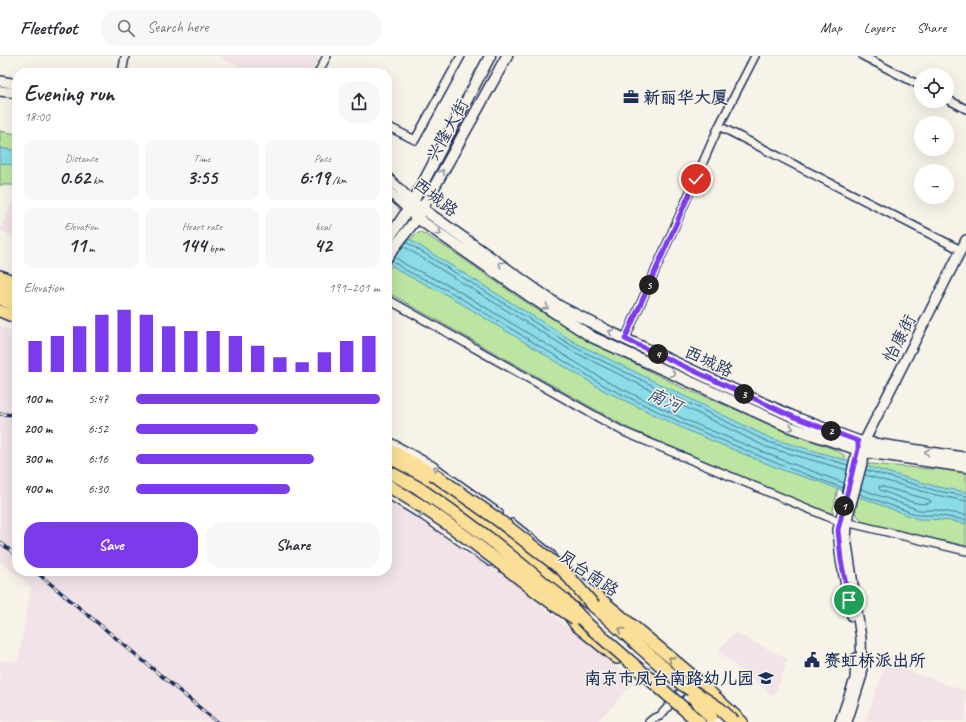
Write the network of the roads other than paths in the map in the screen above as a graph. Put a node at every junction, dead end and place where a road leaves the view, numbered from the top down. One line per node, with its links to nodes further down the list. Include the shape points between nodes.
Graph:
1 (327, 56): 9 (street)
2 (461, 56): 18 (street, via 415,140)
3 (490, 56): 21 (main road, 兴隆大街)
4 (507, 56): 21 (main road, 兴隆大街, one-way to 4)
5 (755, 56): 17 (street)
6 (863, 56): 11 (street)
7 (125, 57): 8 (street)
8 (123, 68)
9 (321, 68)
10 (0, 81): 12 (street)
11 (914, 82)
12 (12, 83)
13 (0, 91): 14 (street)
14 (12, 92)
15 (954, 103): 16 (street)
16 (966, 109)
17 (719, 126): 25 (street); 38 (street)
18 (392, 128)
19 (392, 182): 21 (street, 西城路)
20 (392, 193): 21 (street, 西城路)
21 (414, 206): 22 (main road, 西城路); 23 (main road, 兴隆大街); 38 (main road, 西城路, one-way to 21, via 559,306)
22 (417, 218): 26 (main road); 40 (main road, 西城路, one-way to 40, via 592,337 786,426)
23 (392, 234)
24 (966, 240): 25 (street, 怡康街)
25 (961, 250): 40 (street, 怡康街)
26 (392, 251)
27 (0, 276): 28 (main road)
28 (12, 281)
29 (0, 286): 30 (highway)
30 (12, 291)
31 (0, 298): 34 (highway)
32 (392, 302): 50 (street, via 624,432)
33 (0, 304): 35 (main road)
34 (12, 304)
35 (12, 310)
36 (0, 311): 37 (main road)
37 (12, 316)
38 (625, 339): 40 (main road, 西城路)
39 (392, 443): 52 (street, one-way to 39, via 543,546 432,465)
40 (860, 450): 43 (main road, 西城路, one-way to 40); 45 (main road, 西城路); 50 (street, 怡康街)
41 (392, 452): 52 (highway, bridge, via 433,474 497,519 563,570)
42 (392, 456): 52 (main road, 凤台南路, via 438,481 467,501)
43 (966, 458)
44 (392, 464): 52 (highway, 凤台南路, bridge, via 494,529 571,591)
45 (966, 467)
46 (392, 474): 53 (highway, 凤台南路, bridge, via 423,491 491,540 563,599)
47 (392, 483): 53 (main road, 凤台南路, via 445,514 486,543 563,605)
48 (392, 488): 53 (highway, bridge, via 459,532)
49 (392, 497): 53 (street, one-way to 53, via 470,549 544,604)
50 (844, 522): 51 (street); 63 (street, via 838,530 856,640 856,662 855,680); 64 (street, via 861,638 862,675)
51 (966, 551)
52 (596, 602): 54 (main road, 凤台南路, one-way to 52); 55 (highway, 凤台南路, one-way to 52)
53 (582, 625): 56 (main road, 凤台南路); 59 (highway, 凤台南路, bridge)
54 (694, 677): 56 (street); 62 (main road, 凤台南路)
55 (682, 684): 60 (highway, bridge); 61 (highway, 凤台南路, bridge, via 720,709)
56 (672, 703): 57 (street, via 660,716); 58 (main road, 凤台南路)
57 (649, 722)
58 (692, 722)
59 (699, 722)
60 (716, 722)
61 (734, 722)
62 (742, 722)
63 (840, 722)
64 (847, 722)

